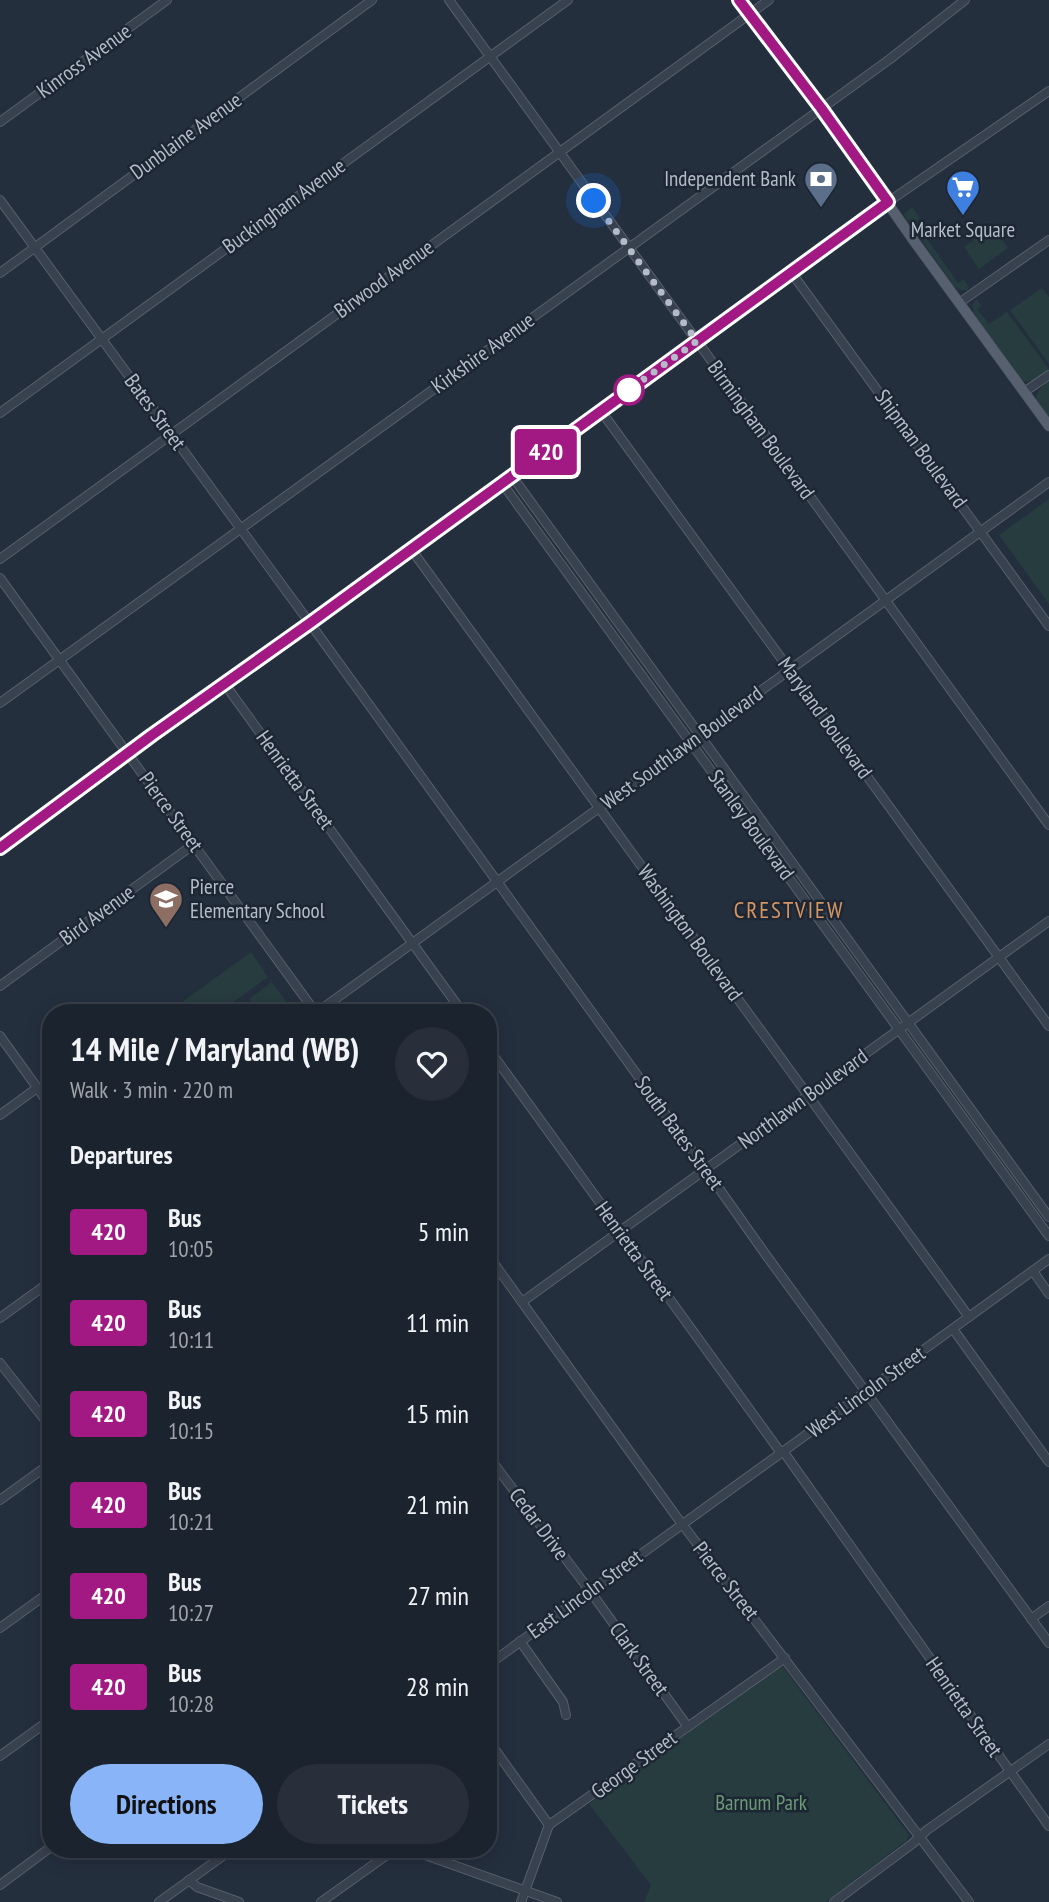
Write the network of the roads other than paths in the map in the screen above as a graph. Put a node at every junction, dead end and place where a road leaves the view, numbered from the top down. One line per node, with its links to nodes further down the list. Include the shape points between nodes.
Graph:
1 (167, 0): 12 (street, Kinross Avenue)
2 (372, 0): 17 (street, Dunblaine Avenue)
3 (449, 0): 9 (street, Birmingham Boulevard)
4 (568, 0): 9 (street, Buckingham Avenue)
5 (740, 0): 8 (main road)
6 (769, 0): 8 (street, Birwood Avenue)
7 (965, 0): 11 (street, Kirkshire Avenue)
8 (750, 14): 11 (main road); 13 (street, Birwood Avenue)
9 (490, 57): 13 (street, Birmingham Boulevard); 22 (street, Buckingham Avenue)
10 (1049, 91): 15 (street)
11 (821, 108): 15 (main road); 18 (street, Kirkshire Avenue)
12 (0, 122)
13 (559, 152): 18 (street, Birmingham Boulevard); 29 (street, Birwood Avenue)
14 (0, 200): 17 (street, Bates Street)
15 (888, 202): 19 (main road); 21 (main road)
16 (1049, 240): 21 (street)
17 (34, 247): 20 (street, Dunblaine Avenue); 22 (street, Bates Street)
18 (628, 247): 23 (street, Birmingham Boulevard); 33 (street, Kirkshire Avenue)
19 (791, 272): 23 (main road); 34 (street, Shipman Boulevard)
20 (0, 273)
21 (959, 303): 25 (main road)
22 (101, 338): 27 (street, Buckingham Avenue); 29 (street, Bates Street)
23 (697, 341): 26 (main road); 38 (street, Birmingham Boulevard)
24 (1049, 374): 25 (street)
25 (1024, 392): 28 (main road)
26 (601, 411): 30 (main road); 44 (street, Maryland Boulevard)
27 (0, 413)
28 (1049, 426)
29 (171, 434): 33 (street, Bates Street); 36 (street, Birwood Avenue)
30 (512, 477): 32 (main road); 39 (street, Stanley Boulevard)
31 (1049, 482): 34 (street, West Southlawn Boulevard)
32 (502, 483): 35 (main road); 40 (street, Stanley Boulevard)
33 (241, 529): 41 (street, Bates Street); 43 (street, Kirkshire Avenue)
34 (981, 532): 38 (street, West Southlawn Boulevard); 42 (street, Shipman Boulevard)
35 (411, 549): 41 (main road); 50 (street, Washington Boulevard)
36 (0, 559)
37 (0, 578): 43 (street, Pierce Street)
38 (886, 601): 44 (street, West Southlawn Boulevard); 51 (street, Birmingham Boulevard)
39 (607, 608): 40 (street); 47 (street, Stanley Boulevard)
40 (599, 614): 48 (street, Stanley Boulevard)
41 (310, 623): 45 (main road); 54 (street, South Bates Street)
42 (1049, 626)
43 (60, 660): 46 (street, Kirkshire Avenue); 49 (street, Pierce Street)
44 (790, 670): 47 (street, West Southlawn Boulevard); 59 (street, Maryland Boulevard)
45 (224, 684): 49 (main road); 58 (street, Henrietta Street)
46 (0, 703)
47 (699, 735): 48 (street, West Southlawn Boulevard); 55 (street, Stanley Boulevard)
48 (691, 741): 50 (street, West Southlawn Boulevard); 56 (street, Stanley Boulevard)
49 (128, 753): 52 (street, Pierce Street); 53 (main road)
50 (600, 808): 54 (street, West Southlawn Boulevard); 71 (street, Washington Boulevard)
51 (1049, 825)
52 (194, 844): 60 (street, Bird Avenue); 61 (street, Pierce Street)
53 (0, 848)
54 (497, 882): 58 (street, West Southlawn Boulevard); 75 (street, South Bates Street)
55 (807, 884): 56 (street); 64 (street, Stanley Boulevard)
56 (798, 890): 66 (street, Stanley Boulevard)
57 (1049, 921): 59 (street, Northlawn Boulevard)
58 (412, 943): 62 (street, West Southlawn Boulevard); 63 (street, Henrietta Street)
59 (999, 957): 64 (street, Northlawn Boulevard); 65 (street, Maryland Boulevard)
60 (0, 986)
61 (310, 1004)
62 (328, 1004)
63 (456, 1004)
64 (908, 1023): 66 (street, Northlawn Boulevard); 73 (street, Stanley Boulevard)
65 (1049, 1026)
66 (900, 1029): 71 (street, Northlawn Boulevard); 74 (street, Stanley Boulevard)
67 (0, 1036): 69 (street)
68 (497, 1060): 77 (street, Henrietta Street)
69 (37, 1088): 70 (street); 72 (street)
70 (42, 1095)
71 (808, 1096): 75 (street, Northlawn Boulevard); 85 (street, Washington Boulevard)
72 (0, 1115)
73 (980, 1123): 74 (street); 76 (street, Stanley Boulevard)
74 (972, 1129): 78 (street, Stanley Boulevard)
75 (706, 1170): 77 (street, Northlawn Boulevard); 89 (street, South Bates Street)
76 (1049, 1217)
77 (621, 1231): 84 (street, Northlawn Boulevard); 91 (street, Henrietta Street)
78 (1049, 1236)
79 (1049, 1259): 81 (street, West Lincoln Street)
80 (497, 1267): 84 (street, Pierce Street)
81 (1033, 1271): 83 (street); 85 (street, West Lincoln Street)
82 (42, 1287): 86 (street)
83 (1049, 1294)
84 (522, 1302): 96 (street, Pierce Street)
85 (969, 1317): 87 (street, West Lincoln Street)
86 (0, 1318)
87 (953, 1329): 89 (street, West Lincoln Street); 92 (street)
88 (2, 1368): 90 (street)
89 (866, 1391): 91 (street, West Lincoln Street); 100 (street, South Bates Street)
90 (42, 1416)
91 (782, 1452): 96 (street, West Lincoln Street); 112 (street, Henrietta Street)
92 (1049, 1462)
93 (497, 1468): 97 (street, Cedar Drive)
94 (42, 1470): 95 (street)
95 (0, 1500)
96 (682, 1524): 97 (street, East Lincoln Street); 105 (street, Pierce Street)
97 (590, 1591): 102 (street, East Lincoln Street); 108 (street, Clark Street)
98 (42, 1598): 101 (street)
99 (1049, 1606): 100 (street)
100 (1031, 1619): 103 (street, South Bates Street)
101 (0, 1628)
102 (520, 1641): 104 (street, East Lincoln Street); 106 (street, via 563,1702)
103 (1049, 1643)
104 (497, 1658)
105 (785, 1658): 108 (street, George Street); 115 (street, Pierce Street)
106 (566, 1715)
107 (42, 1726): 111 (street)
108 (688, 1727): 113 (street, George Street)
109 (1049, 1744): 112 (street)
110 (497, 1752): 113 (street)
111 (0, 1756)
112 (1010, 1772): 114 (street, Henrietta Street); 115 (street)
113 (550, 1825): 122 (street)
114 (1049, 1826)
115 (920, 1836): 128 (street); 129 (street, Pierce Street)
116 (42, 1854): 121 (street)
117 (220, 1858): 120 (street)
118 (383, 1858): 125 (street)
119 (433, 1858): 122 (street)
120 (189, 1880): 123 (street); 124 (street)
121 (0, 1885)
122 (526, 1891): 126 (street); 127 (street)
123 (159, 1902)
124 (239, 1902)
125 (321, 1902)
126 (522, 1902)
127 (557, 1902)
128 (834, 1902)
129 (969, 1902)

